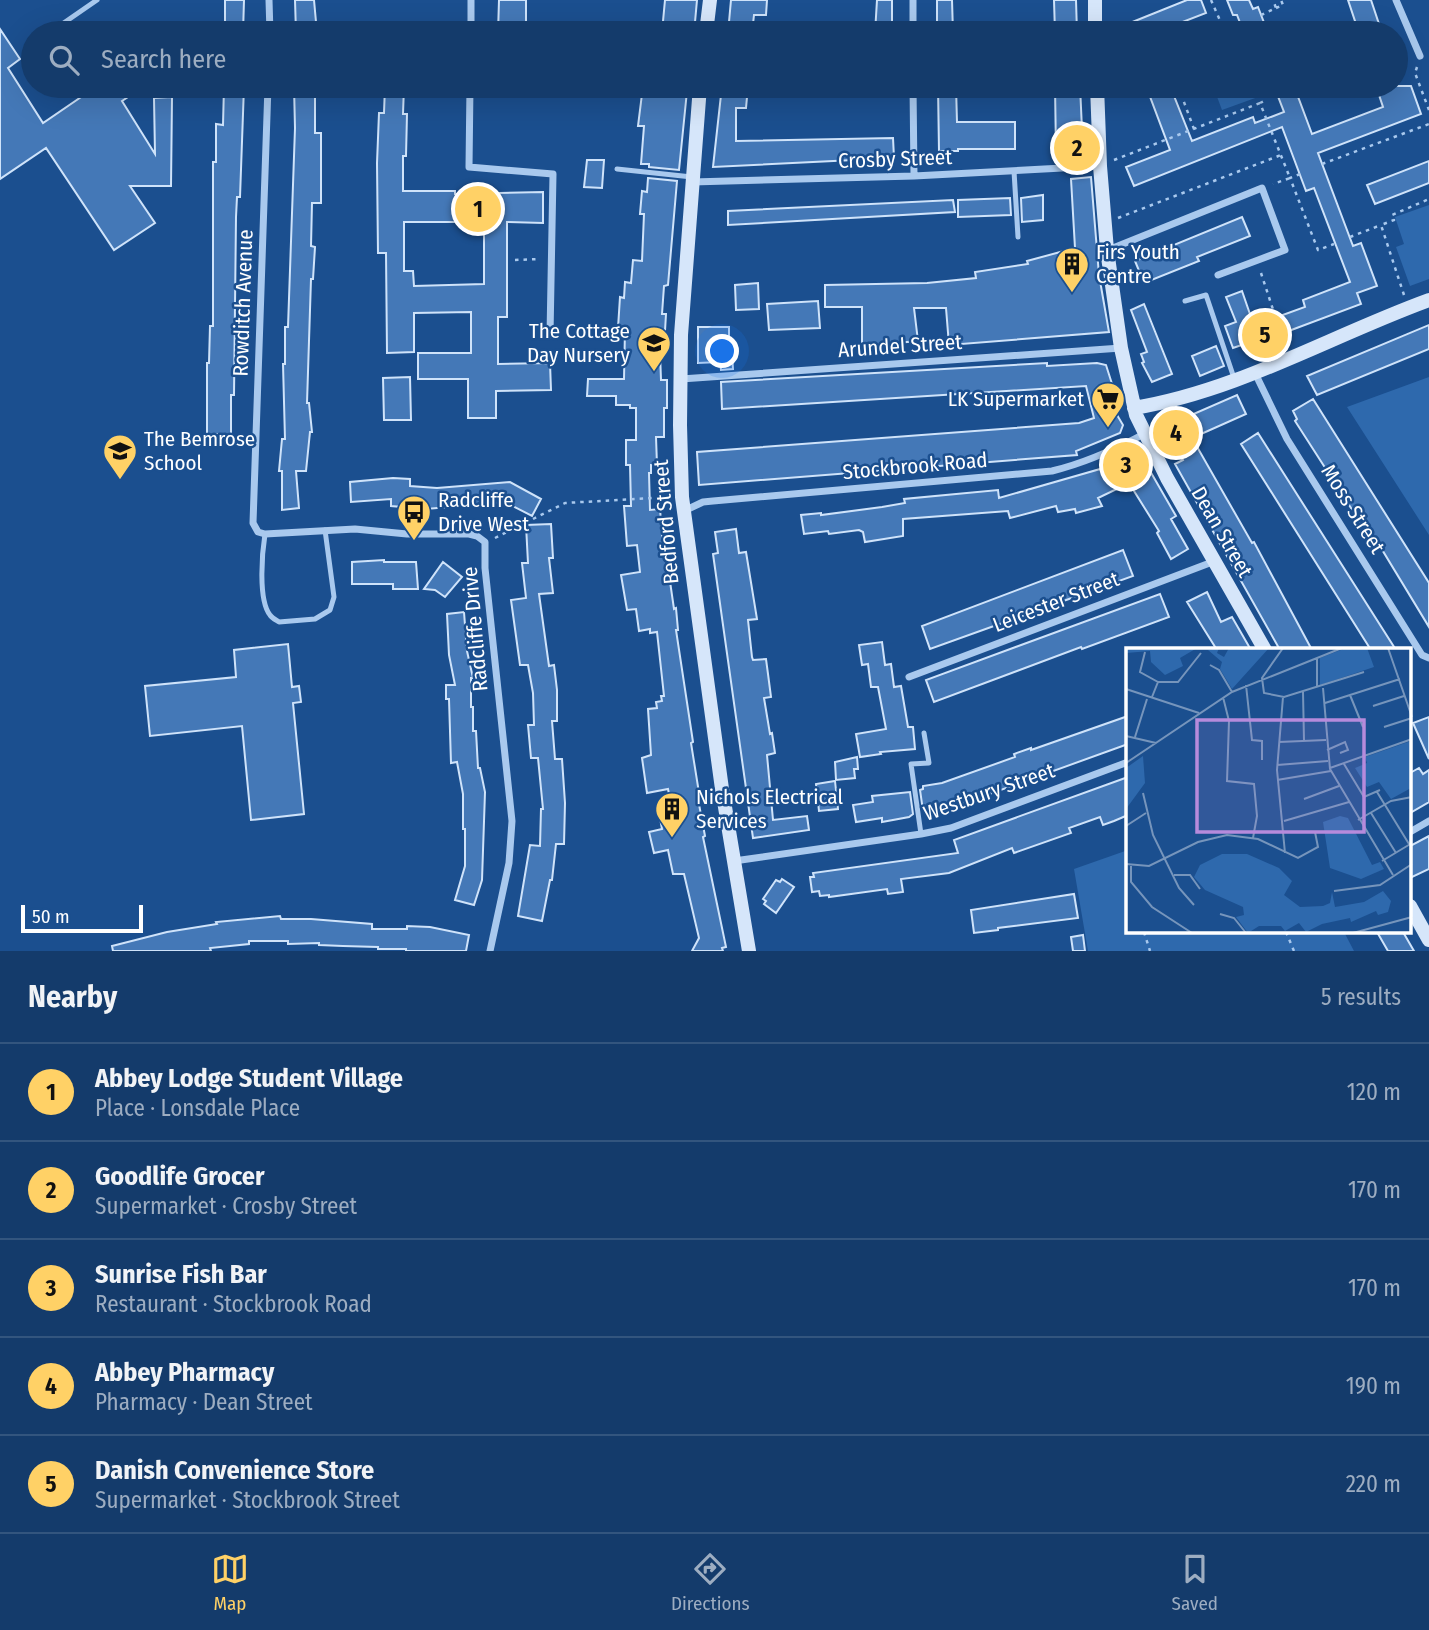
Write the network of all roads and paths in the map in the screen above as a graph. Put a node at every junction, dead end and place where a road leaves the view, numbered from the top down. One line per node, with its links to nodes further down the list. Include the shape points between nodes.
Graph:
1 (97, 0): 13 (lane)
2 (269, 0): 14 (street)
3 (471, 0): 15 (street)
4 (710, 0): 16 (street)
5 (913, 0): 17 (street)
6 (1095, 0): 18 (street)
7 (1211, 0): 19 (path)
8 (1273, 0): 11 (path)
9 (1281, 0): 11 (path, via 1283,5)
10 (1396, 0): 20 (street)
11 (1276, 8): 12 (path)
12 (1261, 15)
13 (67, 21)
14 (270, 21)
15 (471, 21)
16 (707, 21)
17 (913, 21)
18 (1096, 21)
19 (1220, 21)
20 (1405, 21)
21 (1408, 28): 22 (street)
22 (1420, 56): 31 (path, via 1415,73)
23 (268, 98): 68 (street, Rowditch Avenue, via 253,523)
24 (470, 98): 51 (street, via 469,167 553,174)
25 (699, 98): 42 (street, Bedford Street)
26 (913, 98): 40 (street)
27 (1097, 98): 36 (street, Dean Street)
28 (1182, 98): 33 (path)
29 (1263, 98): 30 (path)
30 (1260, 103): 33 (path); 34 (path)
31 (1429, 110)
32 (1429, 124): 35 (path)
33 (1194, 129): 36 (path)
34 (1281, 155): 41 (path); 45 (path)
35 (1322, 164)
36 (1100, 166): 38 (street, Crosby Street); 45 (street, Dean Street)
37 (617, 169): 42 (lane)
38 (1014, 171): 40 (street, Crosby Street); 47 (lane)
39 (1300, 174): 41 (path)
40 (914, 176): 42 (street, Crosby Street)
41 (1290, 177): 43 (path); 49 (path, via 1318,250)
42 (692, 179): 62 (street, Bedford Street)
43 (1262, 188): 50 (street); 53 (street, via 1286,250)
44 (1429, 199): 46 (path, via 1392,215 1394,220)
45 (1105, 223): 50 (street, Dean Street)
46 (1381, 225): 48 (path); 57 (path)
47 (1018, 237)
48 (1350, 237)
49 (1334, 244)
50 (1107, 250): 59 (street, Dean Street)
51 (551, 259): 52 (path); 58 (street)
52 (515, 260)
53 (1256, 261): 54 (street); 60 (path)
54 (1218, 275)
55 (1429, 300): 57 (street)
56 (1185, 301): 63 (lane, via 1206,295)
57 (1408, 308): 60 (street)
58 (550, 335)
59 (1121, 348): 62 (street, Arundel Street); 64 (street, Dean Street)
60 (1289, 359): 61 (street)
61 (1255, 373): 63 (street); 72 (street, Moss Street, via 1287,439)
62 (680, 379): 66 (street, Bedford Street)
63 (1235, 381): 64 (street, via 1172,402)
64 (1134, 408): 65 (street, Dean Street)
65 (1144, 434): 66 (street, Stockbrook Road, via 1076,466 1052,471); 70 (street, Dean Street)
66 (683, 504): 69 (path, via 565,503); 79 (street, Bedford Street)
67 (326, 530): 68 (street, Radcliffe Drive); 68 (lane, via 334,597 330,610 316,619 279,622 269,615 264,599); 69 (street, Radcliffe Drive, via 469,534)
68 (265, 534)
69 (485, 542): 84 (street, Radcliffe Drive, via 512,821 505,887)
70 (1215, 561): 71 (street, Dean Street); 73 (street, Leicester Street)
71 (1264, 648)
72 (1429, 659)
73 (909, 677)
74 (924, 733): 78 (lane, via 929,763 911,764)
75 (1126, 763): 78 (street, Westbury Street, via 951,828)
76 (1429, 821): 77 (street)
77 (1412, 831)
78 (921, 834): 79 (street, Westbury Street)
79 (734, 861): 85 (street, Bedford Street)
80 (1412, 910): 83 (street)
81 (1145, 934): 86 (path)
82 (1287, 934): 87 (path)
83 (1429, 940)
84 (490, 951)
85 (750, 951)
86 (1150, 951)
87 (1294, 951)

